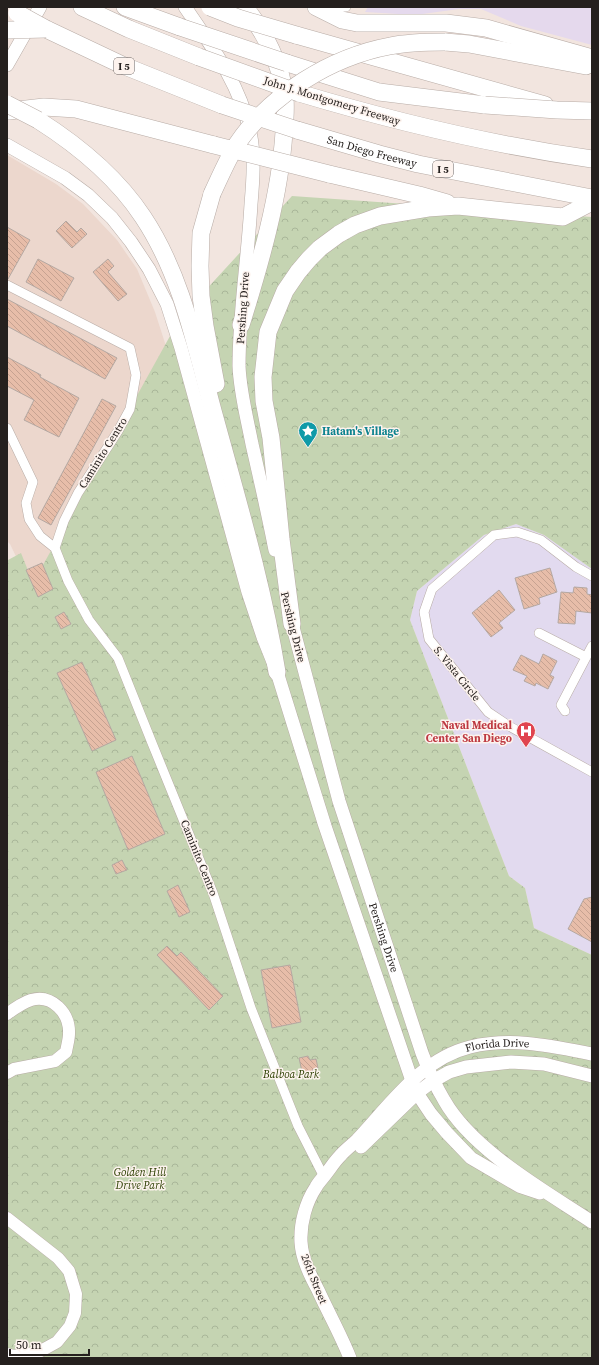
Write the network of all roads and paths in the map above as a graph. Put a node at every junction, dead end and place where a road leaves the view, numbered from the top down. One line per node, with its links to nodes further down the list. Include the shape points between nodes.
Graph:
1 (40, 7): 14 (main road)
2 (82, 7): 21 (highway, John J. Montgomery Freeway, bridge, via 199,57 299,93 434,130 498,144)
3 (125, 7): 18 (highway, bridge, via 260,55 379,92 473,104)
4 (185, 7): 26 (main road, Pershing Drive, via 229,77 242,104 250,131 252,187)
5 (210, 7): 19 (highway, bridge, via 296,35)
6 (245, 7): 26 (highway, via 261,32 276,64 282,80 285,112 283,148 275,197 258,270)
7 (316, 7): 13 (highway, via 342,20 356,23 446,23 486,28)
8 (337, 7): 9 (street)
9 (346, 7)
10 (12, 10): 11 (highway, I 5, bridge)
11 (46, 29): 12 (highway, bridge); 22 (highway, San Diego Freeway / I 5, bridge, via 122,65 204,98 297,130 412,162)
12 (7, 30)
13 (592, 58)
14 (7, 65)
15 (592, 67): 28 (highway, bridge, via 469,44 416,42 390,46 346,59 301,82 275,102 237,144 212,194 201,233 200,266 207,340)
16 (7, 104): 28 (highway, bridge, via 64,136 86,153 125,192 159,244 189,319)
17 (7, 111): 24 (highway, bridge, via 44,106 76,109)
18 (592, 111)
19 (592, 116)
20 (7, 145): 35 (main road, Pershing Drive, via 65,178 88,195 131,242 149,269 167,304 248,592)
21 (592, 159)
22 (592, 198)
23 (592, 202): 24 (highway, via 563,217)
24 (458, 206): 31 (highway, via 380,216 345,231 309,259 285,291 275,313 268,332 263,377 264,401 271,438)
25 (7, 285): 29 (street, Caminito Centro, via 130,348 136,375 130,409 78,493 64,521)
26 (241, 325): 31 (main road, Pershing Drive, via 241,389)
27 (7, 428): 29 (street, Caminito Centro, via 33,482 26,503 29,518 40,536)
28 (241, 513): 35 (highway, via 270,629)
29 (55, 548): 46 (street, Caminito Centro, via 68,581 89,620 118,658 213,893 251,1008 298,1126)
30 (592, 576): 37 (street, S. Vista Circle, via 541,540 517,532 494,535 432,589 424,612 429,639 488,712)
31 (292, 624): 40 (main road, Pershing Drive, via 339,801)
32 (539, 633): 34 (street)
33 (592, 646): 34 (street)
34 (586, 657): 36 (street, via 561,705)
35 (277, 672): 44 (main road, Pershing Drive, via 325,826)
36 (565, 711)
37 (592, 772)
38 (7, 1014): 41 (street, via 19,1005 45,999 59,1007 66,1018 69,1033 66,1052 55,1061 14,1069)
39 (592, 1054): 40 (main road, Florida Drive, via 544,1044 496,1043 469,1047 442,1057)
40 (428, 1067): 43 (main road, Pershing Drive); 44 (main road, Florida Drive)
41 (7, 1073)
42 (592, 1076): 43 (main road, Florida Drive, via 544,1064 512,1062 466,1067)
43 (433, 1080): 45 (main road, Florida Drive); 47 (main road, Pershing Drive, via 444,1101 467,1130 502,1161)
44 (412, 1081): 45 (main road, Pershing Drive); 46 (main road, 26th Street)
45 (417, 1093): 46 (main road, 26th Street, via 360,1148); 47 (main road, Pershing Drive, via 431,1114 471,1158 519,1186)
46 (324, 1176): 51 (main road, 26th Street, via 307,1204 301,1242 310,1275)
47 (552, 1196): 49 (main road, Pershing Drive)
48 (7, 1218): 50 (street, via 58,1258 69,1271 76,1294 75,1313 70,1326 57,1342 37,1353 13,1356)
49 (592, 1222)
50 (7, 1354)
51 (350, 1358)

